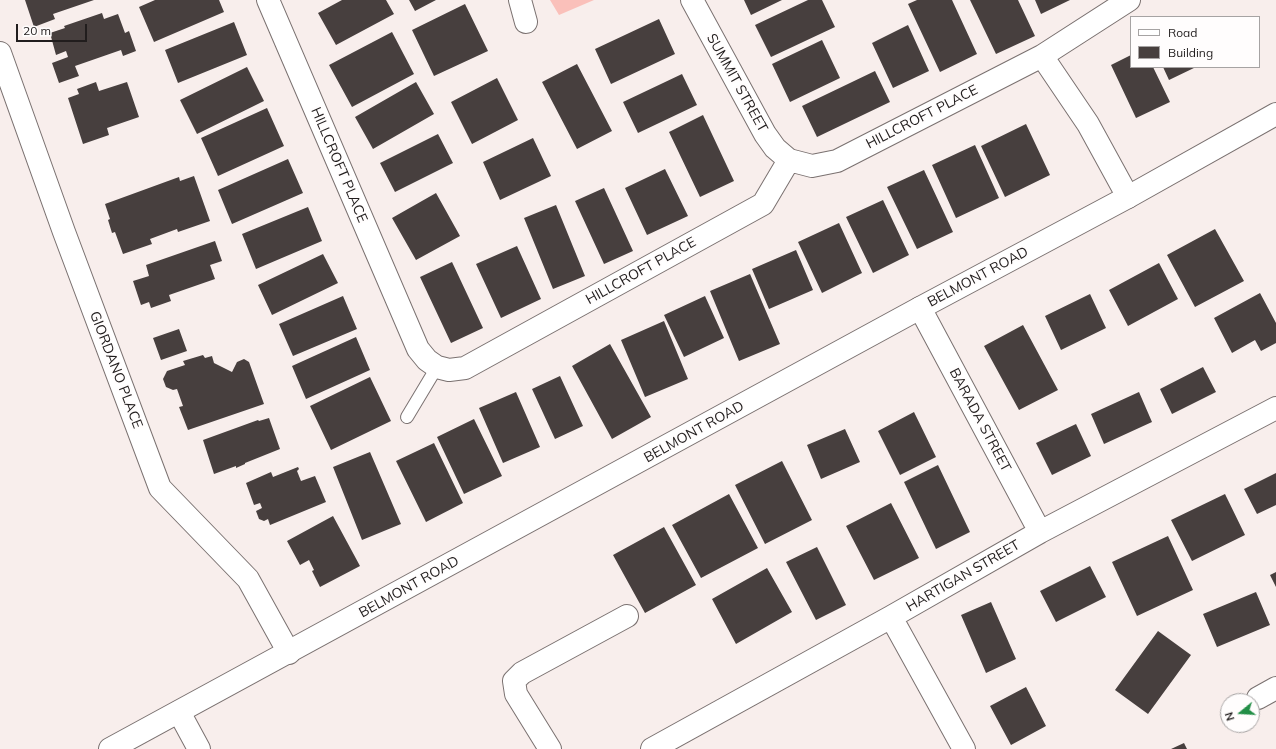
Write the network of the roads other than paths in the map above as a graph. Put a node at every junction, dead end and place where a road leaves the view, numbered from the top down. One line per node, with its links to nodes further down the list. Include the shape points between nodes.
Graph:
1 (268, 0): 12 (street, HILLCROFT PLACE, via 418,349)
2 (520, 0): 5 (street)
3 (692, 0): 9 (street, SUMMIT STREET, via 765,134 775,148)
4 (1128, 0): 7 (street, HILLCROFT PLACE)
5 (526, 22)
6 (0, 53): 18 (street, GIORDANO PLACE, via 160,488 248,579)
7 (1042, 56): 9 (street, HILLCROFT PLACE, via 837,161 812,166); 10 (street, via 1088,124)
8 (1276, 114): 10 (street, BELMONT ROAD)
9 (789, 160): 12 (street, HILLCROFT PLACE, via 763,204 465,368 449,370)
10 (1128, 197): 11 (street, BELMONT ROAD)
11 (920, 308): 15 (street, BARADA STREET); 18 (street, BELMONT ROAD)
12 (437, 367): 14 (lane)
13 (1276, 408): 15 (street, HARTIGAN STREET)
14 (407, 417)
15 (1040, 532): 17 (street, HARTIGAN STREET)
16 (627, 616): 22 (street, via 522,673 514,681 516,694)
17 (891, 617): 23 (street, HARTIGAN STREET); 24 (street)
18 (289, 653): 19 (street, BELMONT ROAD)
19 (179, 712): 20 (street, BELMONT ROAD); 21 (street)
20 (110, 749)
21 (200, 749)
22 (550, 749)
23 (652, 749)
24 (964, 749)

